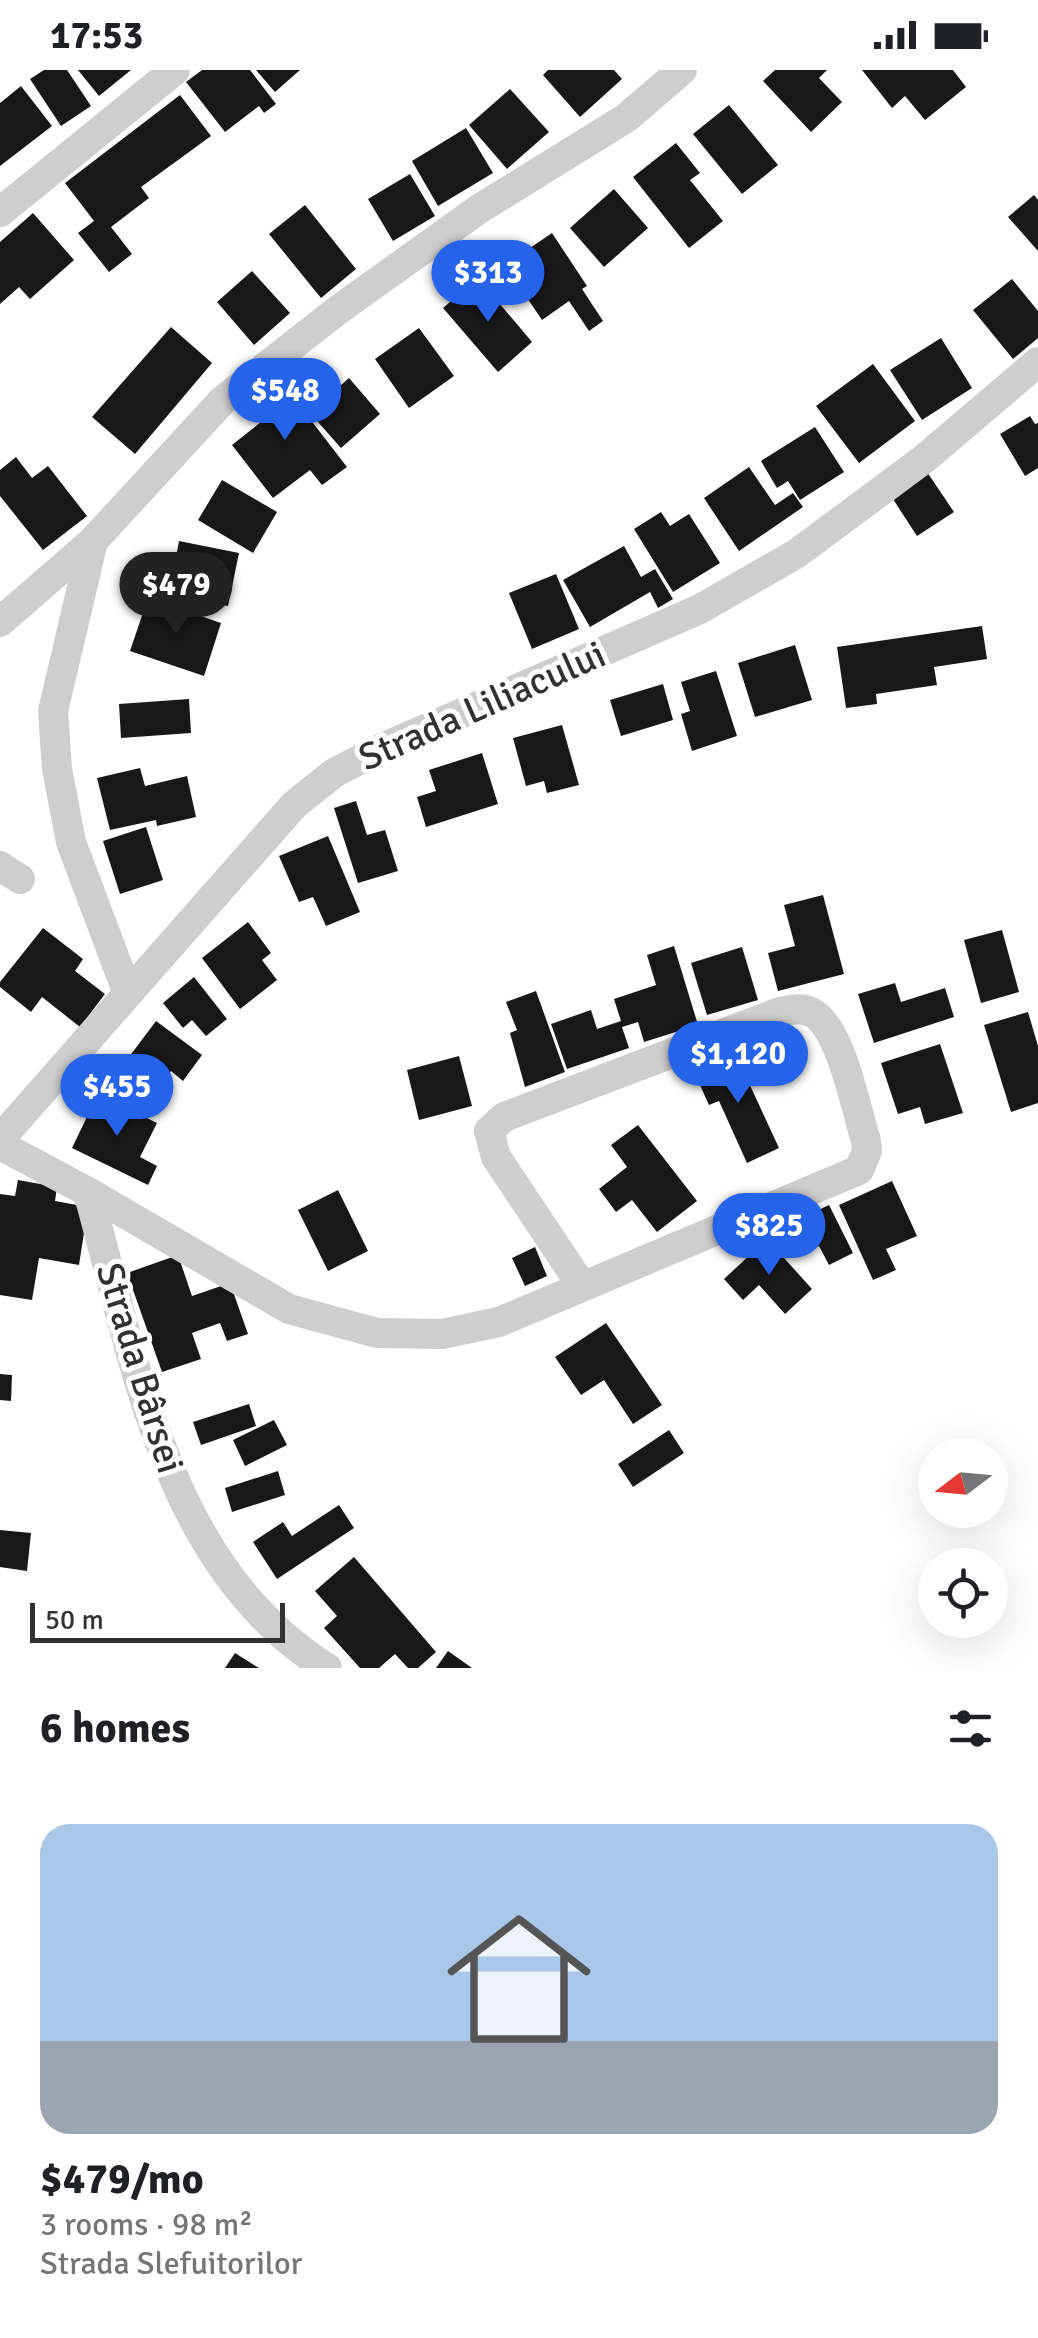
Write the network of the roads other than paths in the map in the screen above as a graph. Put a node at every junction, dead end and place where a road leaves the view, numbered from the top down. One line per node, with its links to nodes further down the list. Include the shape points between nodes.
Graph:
1 (175, 70): 3 (street)
2 (682, 70): 5 (street, via 626,118 479,209 338,310 224,400)
3 (0, 212)
4 (1038, 362): 7 (street, Strada Liliacului, via 924,459 796,554 700,609 334,773 294,804)
5 (93, 542): 6 (street); 7 (street, via 53,711 57,769 71,842)
6 (0, 622)
7 (127, 991): 8 (street, Strada Liliacului)
8 (0, 1142): 9 (street)
9 (88, 1192): 10 (street, via 289,1309 377,1333 442,1334 499,1322); 11 (street, Strada Bârsei, via 162,1456 183,1502 236,1584 300,1651)
10 (582, 1286): 10 (street, via 496,1157 490,1131 504,1116 780,1012 798,1008 822,1020 835,1039 866,1141 859,1170)
11 (327, 1668)

